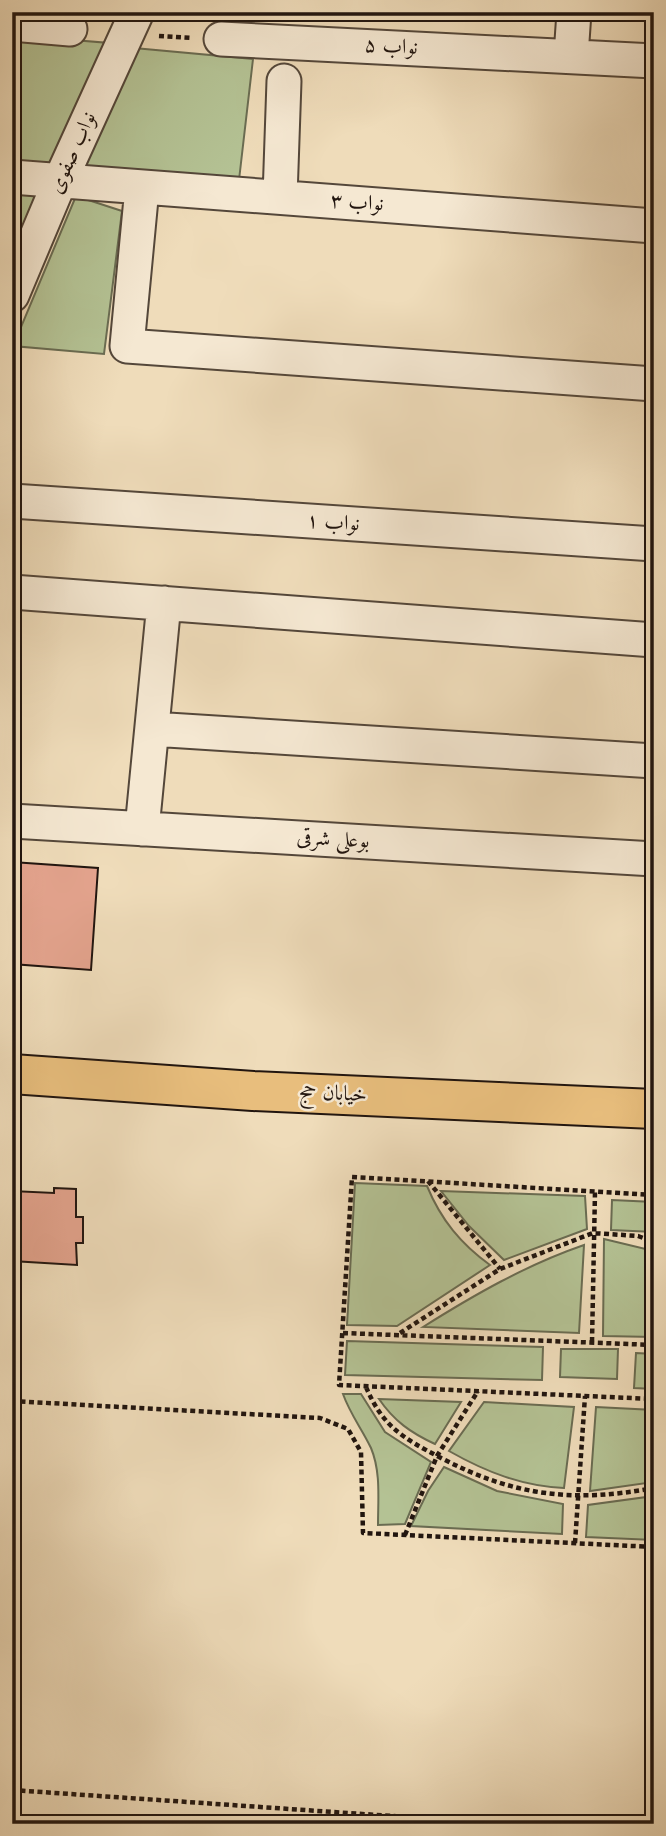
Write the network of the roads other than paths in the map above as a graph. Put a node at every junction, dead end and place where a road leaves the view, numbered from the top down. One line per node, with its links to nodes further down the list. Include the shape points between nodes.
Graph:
1 (574, 12): 6 (street)
2 (132, 23): 10 (street, نواب صفوی)
3 (12, 24): 4 (street)
4 (70, 29)
5 (221, 39): 6 (street, نواب ۵)
6 (571, 56): 7 (street, نواب ۵)
7 (654, 61)
8 (284, 81): 12 (street)
9 (12, 177): 10 (street, نواب ۳)
10 (60, 181): 11 (street, نواب ۳); 14 (street, نواب صفوی)
11 (142, 188): 12 (street, نواب ۳); 15 (street, via 127,346)
12 (281, 197): 13 (street, نواب ۳)
13 (654, 226)
14 (12, 295)
15 (654, 384)
16 (12, 501): 17 (street, نواب ۱)
17 (654, 544)
18 (12, 592): 19 (street)
19 (164, 603): 20 (street); 21 (street)
20 (654, 640)
21 (152, 729): 22 (street); 24 (street)
22 (654, 761)
23 (12, 821): 24 (street, بوعلی شرقی)
24 (142, 828): 25 (street, بوعلی شرقی)
25 (654, 859)
26 (12, 1074): 27 (main road, خیابان حج, via 253,1091)
27 (654, 1109)

